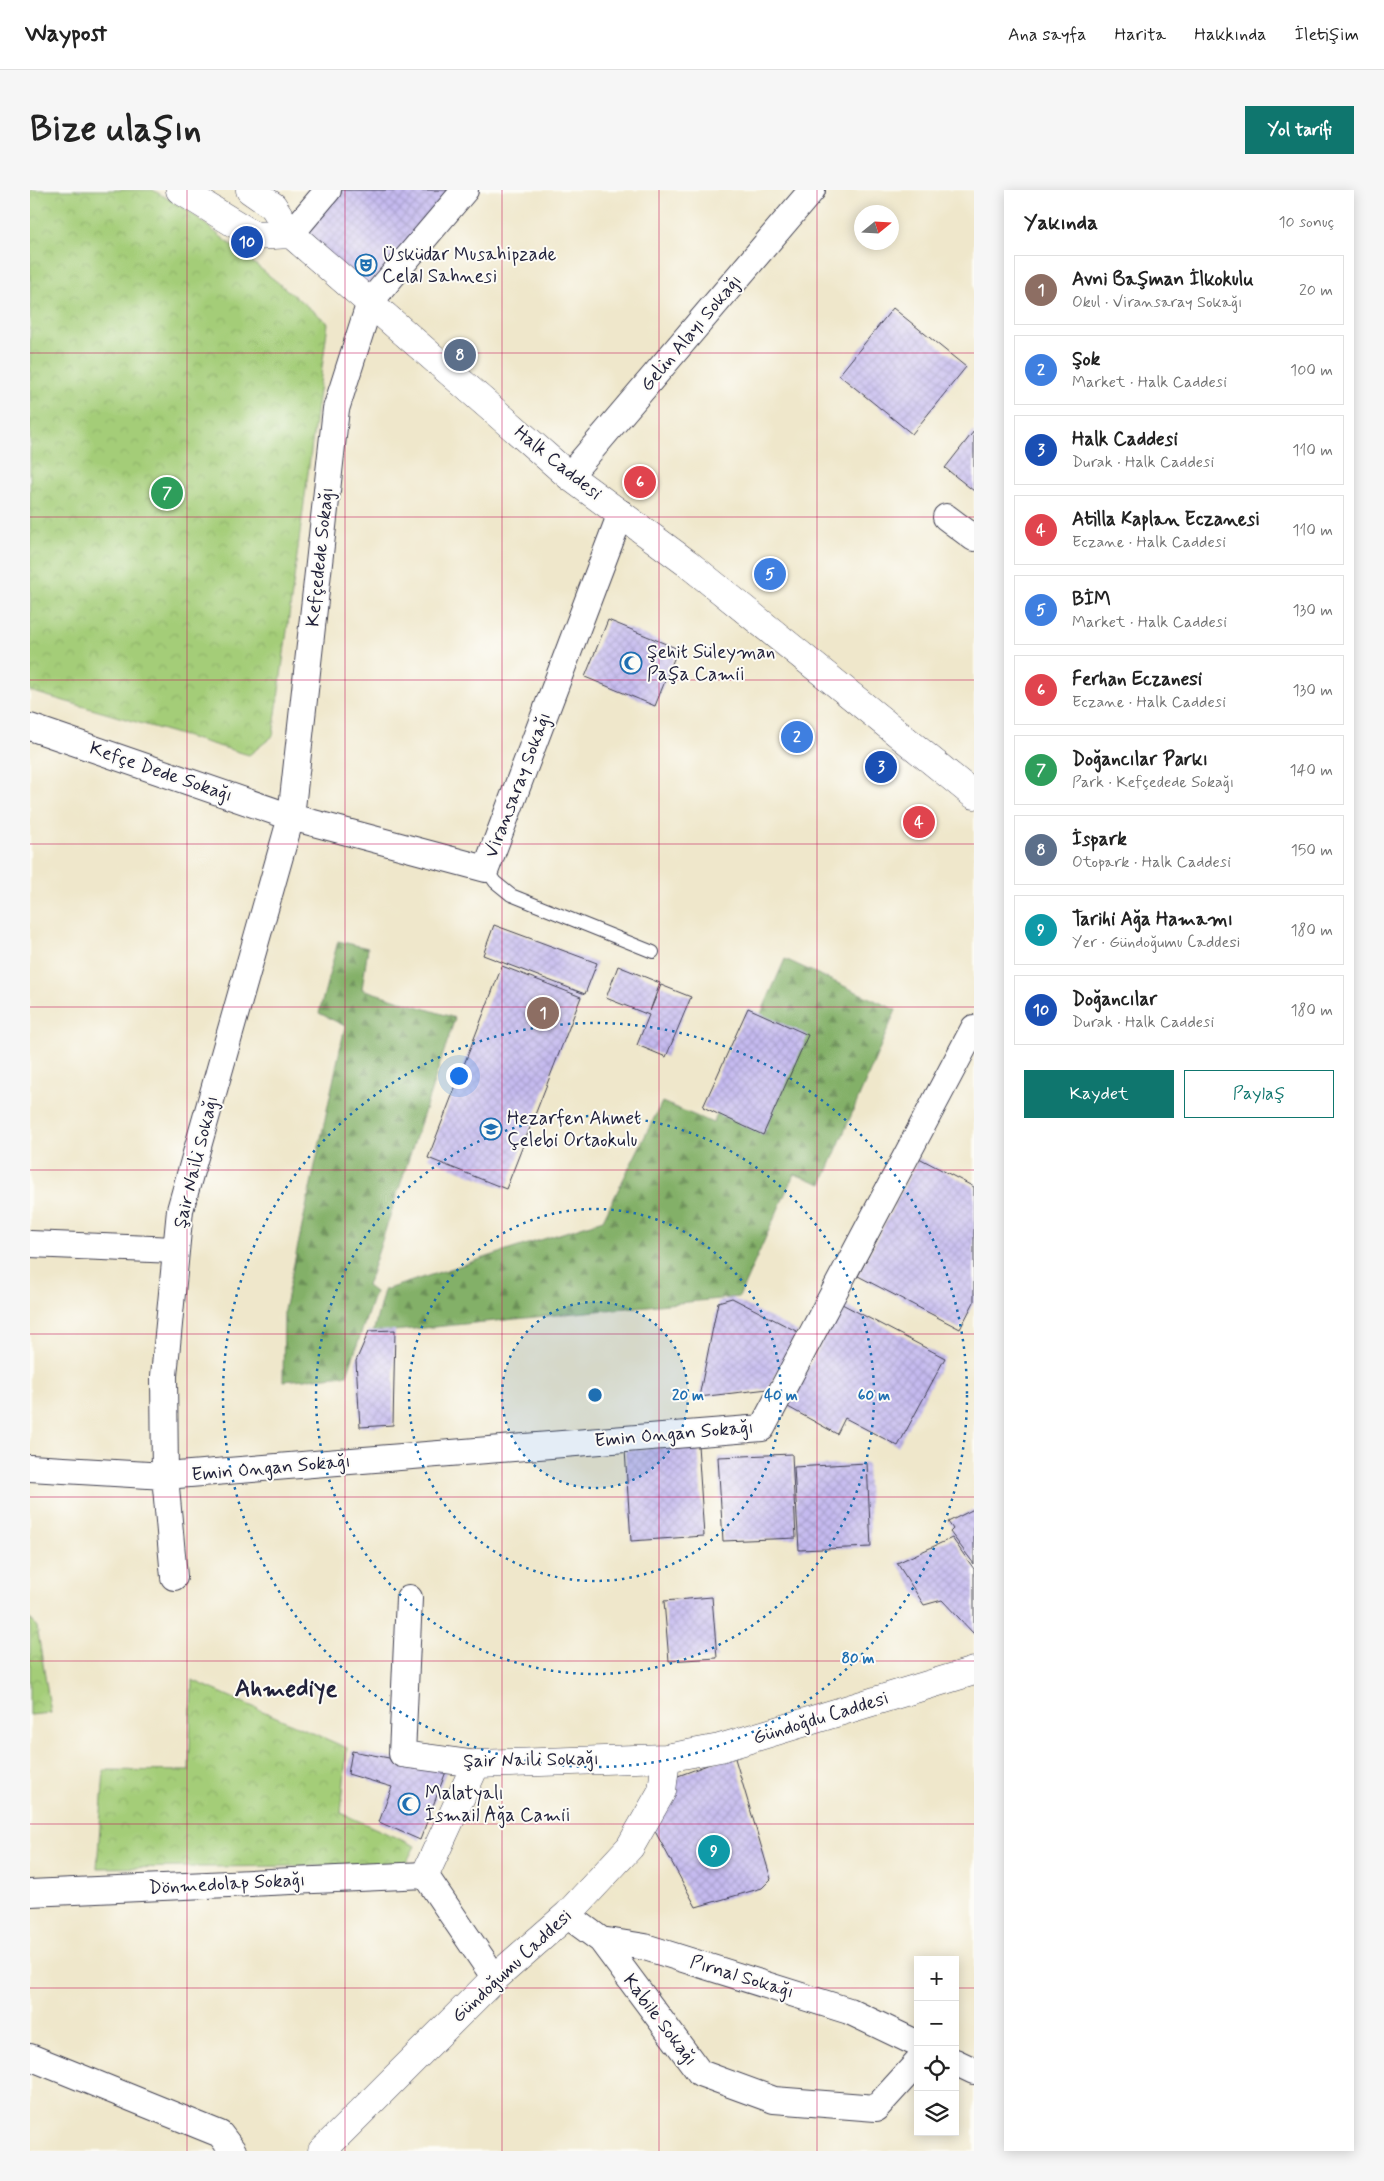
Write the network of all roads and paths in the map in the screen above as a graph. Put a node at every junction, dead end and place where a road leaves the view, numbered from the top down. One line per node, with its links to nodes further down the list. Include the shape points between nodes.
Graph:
1 (180, 190): 6 (street, via 255,236)
2 (250, 190): 6 (street, Halk Caddesi, via 273,206)
3 (328, 190): 6 (street)
4 (465, 190): 7 (street)
5 (812, 190): 8 (street, Gelin Alayı Sokağı)
6 (291, 234): 7 (street, Halk Caddesi)
7 (370, 302): 8 (street, Halk Caddesi); 14 (street, Kefçedede Sokağı, via 336,409)
8 (569, 476): 9 (street, Halk Caddesi)
9 (621, 513): 13 (street, Halk Caddesi); 15 (street, Viransaray Sokağı)
10 (946, 517): 11 (street)
11 (974, 538)
12 (30, 727): 14 (street, Kefçe Dede Sokağı)
13 (974, 795)
14 (291, 817): 15 (street, Viransaray Sokağı); 19 (street, Şair Naili Sokağı, via 180,1210)
15 (486, 869): 16 (lane, via 495,882 511,895)
16 (653, 952)
17 (974, 1028): 21 (street, Emin Ongan Sokağı, via 762,1428)
18 (30, 1244): 19 (street)
19 (175, 1250): 21 (street, Şair Naili Sokağı, via 164,1376)
20 (30, 1468): 21 (street)
21 (165, 1476): 22 (street, Şair Naili Sokağı)
22 (174, 1577)
23 (408, 1598): 26 (street, Şair Naili Sokağı, via 402,1754)
24 (974, 1671): 25 (street, Gündoğdu Caddesi, via 720,1748)
25 (666, 1758): 26 (street, Şair Naili Sokağı); 29 (street, Gündoğumu Caddesi, via 662,1791 630,1846)
26 (476, 1764): 27 (street)
27 (424, 1875): 28 (street, Dönmedolap Sokağı); 31 (street)
28 (30, 1893)
29 (567, 1915): 30 (street, Pırnal Sokağı); 31 (street, Gündoğumu Caddesi)
30 (601, 1940): 32 (street, Pırnal Sokağı, via 645,1947 849,2011); 35 (street, Kabile Sokağı, via 700,2073 774,2100 876,2108)
31 (495, 1978): 38 (street, Gündoğumu Caddesi)
32 (914, 2042)
33 (30, 2057): 37 (street, via 220,2134)
34 (959, 2064): 36 (street)
35 (914, 2066)
36 (974, 2071)
37 (233, 2151)
38 (322, 2151)

